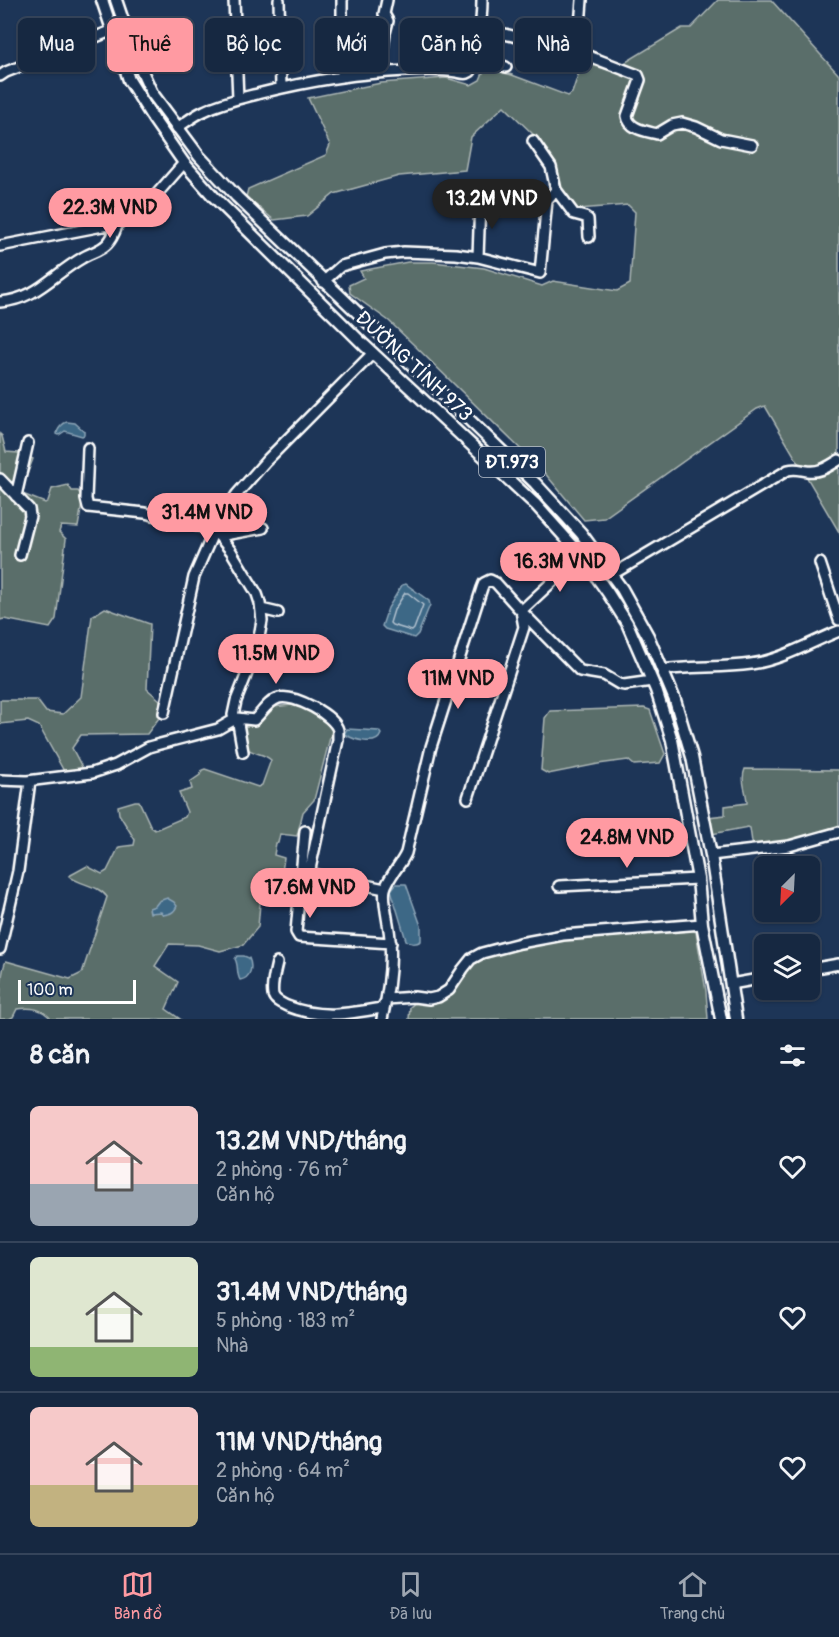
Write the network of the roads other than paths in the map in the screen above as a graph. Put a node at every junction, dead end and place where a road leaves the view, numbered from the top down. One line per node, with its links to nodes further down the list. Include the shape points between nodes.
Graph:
1 (102, 0): 9 (main road, ĐƯỜNG TỈNH 973 / ĐT.973)
2 (116, 0): 10 (main road, ĐƯỜNG TỈNH 973 / ĐT.973)
3 (234, 0): 24 (street)
4 (279, 0): 23 (street)
5 (342, 0): 22 (street)
6 (387, 0): 11 (street)
7 (483, 0): 12 (street)
8 (582, 0): 13 (street)
9 (107, 18)
10 (122, 18)
11 (386, 18)
12 (481, 18)
13 (581, 18)
14 (107, 33): 21 (street)
15 (591, 57): 27 (street, via 638,75 640,80 627,116 630,125 657,134 682,123 721,139)
16 (503, 66): 17 (street)
17 (506, 67)
18 (126, 72): 28 (main road, ĐƯỜNG TỈNH 973 / ĐT.973)
19 (142, 72): 25 (main road, ĐƯỜNG TỈNH 973 / ĐT.973)
20 (375, 72): 22 (street)
21 (0, 76)
22 (342, 77): 23 (street)
23 (281, 88): 24 (street)
24 (238, 99): 25 (street, via 203,111)
25 (177, 128): 35 (main road, ĐƯỜNG TỈNH 973 / ĐT.973, via 237,197)
26 (533, 141): 29 (street, via 551,167)
27 (752, 146)
28 (184, 163): 31 (street, via 155,196); 36 (main road, ĐƯỜNG TỈNH 973 / ĐT.973)
29 (556, 190): 32 (street, via 574,214 588,219); 34 (street, via 548,200 540,273)
30 (480, 201): 34 (street)
31 (118, 224): 33 (street); 37 (street, via 104,247 81,258 27,296)
32 (589, 237)
33 (0, 246)
34 (478, 257): 35 (street, via 385,254 340,266)
35 (323, 282): 36 (main road); 50 (main road, ĐƯỜNG TỈNH 973 / ĐT.973, via 535,483)
36 (314, 294): 38 (main road, ĐƯỜNG TỈNH 973 / ĐT.973)
37 (0, 302)
38 (373, 353): 46 (street, via 237,494); 48 (main road, ĐƯỜNG TỈNH 973 / ĐT.973, via 536,505)
39 (28, 443): 44 (street)
40 (88, 448): 46 (street, via 88,507 145,513)
41 (839, 460): 50 (street, via 818,471 788,470)
42 (0, 479): 43 (street)
43 (4, 487): 44 (street)
44 (16, 496): 47 (street, via 29,509 30,516)
45 (263, 528): 46 (street)
46 (216, 533): 51 (street, via 257,594); 58 (street, via 194,577)
47 (21, 555)
48 (581, 555): 52 (street); 57 (main road, ĐƯỜNG TỈNH 973 / ĐT.973, via 627,623)
49 (820, 563): 54 (street)
50 (613, 574): 56 (main road, ĐƯỜNG TỈNH 973 / ĐT.973)
51 (261, 609): 53 (street); 59 (street, via 257,648 234,707 233,715)
52 (521, 610): 57 (street, via 580,671 604,675 624,685); 63 (street, via 525,627); 69 (street, via 496,583 484,583 431,747 406,853)
53 (278, 613)
54 (839, 620)
55 (839, 631): 56 (street, via 753,664)
56 (663, 670): 66 (main road, ĐƯỜNG TỈNH 973 / ĐT.973, via 692,757)
57 (652, 681): 67 (main road, ĐƯỜNG TỈNH 973 / ĐT.973, via 672,740)
58 (164, 713)
59 (237, 718): 60 (street); 62 (street, via 218,729 149,747 103,770); 69 (street, via 254,720 275,699 288,698 318,710 334,723 338,740 310,868 317,875)
60 (243, 752)
61 (0, 780): 62 (street)
62 (30, 781): 72 (street, via 18,871)
63 (468, 798)
64 (305, 831): 71 (street, via 297,935)
65 (839, 832): 66 (street, via 789,846)
66 (711, 855): 77 (main road, ĐƯỜNG TỈNH 973 / ĐT.973)
67 (698, 879): 68 (street); 70 (main road, ĐƯỜNG TỈNH 973 / ĐT.973)
68 (558, 886)
69 (385, 888): 71 (street)
70 (702, 924): 78 (street, via 563,935 520,943 471,959 449,990 438,997); 80 (main road, ĐƯỜNG TỈNH 973 / ĐT.973)
71 (390, 943): 78 (street)
72 (0, 948)
73 (277, 963): 78 (street, via 275,999 302,1014 352,1014 382,1008)
74 (839, 964): 75 (street)
75 (820, 967)
76 (754, 980): 77 (street)
77 (731, 984): 81 (main road, ĐƯỜNG TỈNH 973 / ĐT.973)
78 (387, 999): 79 (street)
79 (382, 1019)
80 (721, 1019)
81 (736, 1019)

